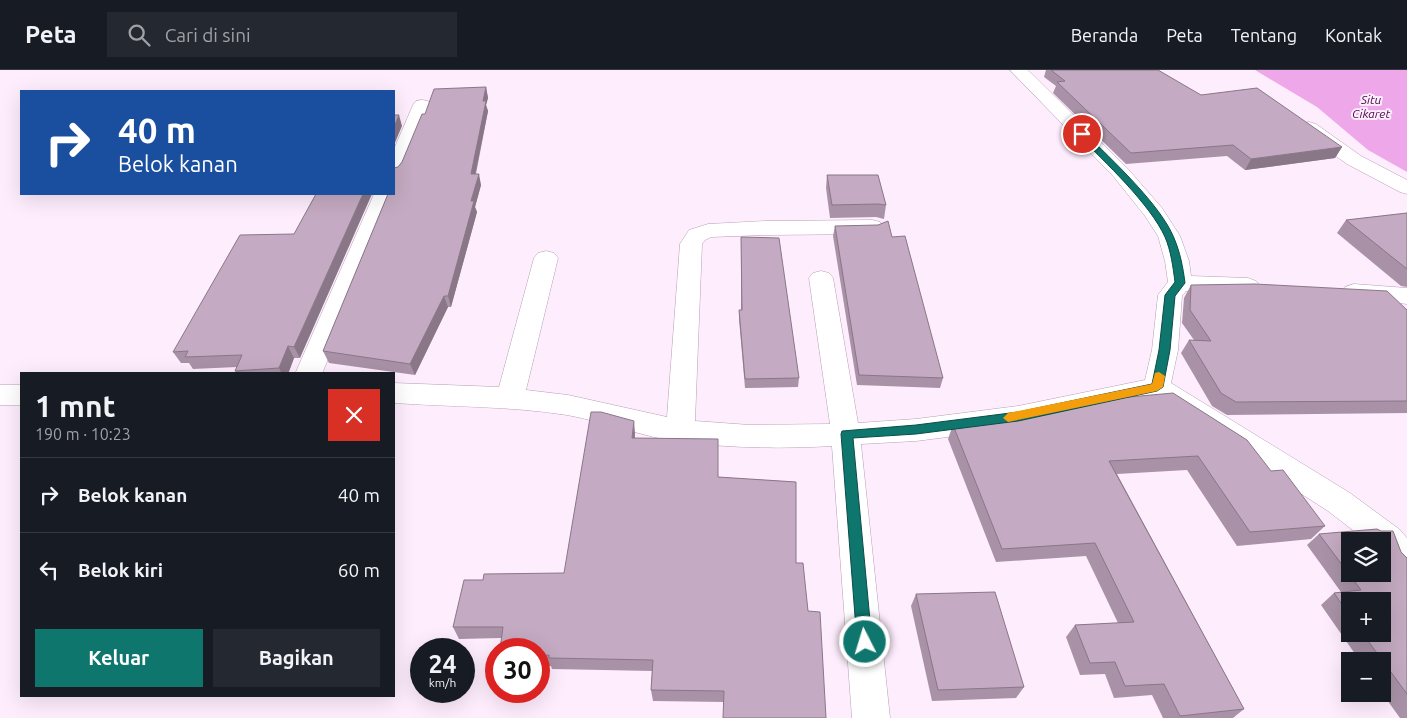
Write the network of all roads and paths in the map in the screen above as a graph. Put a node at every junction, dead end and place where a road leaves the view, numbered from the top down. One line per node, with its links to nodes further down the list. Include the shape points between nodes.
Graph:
1 (1018, 70): 10 (street, via 1121,173 1154,213 1169,236)
2 (422, 105): 4 (street)
3 (1300, 122): 5 (street, via 1354,160)
4 (395, 170)
5 (1407, 188)
6 (384, 195): 14 (street)
7 (876, 226): 20 (street, via 766,228 708,231 697,235 691,244)
8 (546, 258): 19 (street)
9 (821, 278): 21 (street)
10 (1180, 283): 11 (street); 15 (street, via 1170,295 1165,350)
11 (1269, 287)
12 (1328, 290): 13 (street)
13 (1407, 296)
14 (309, 372)
15 (1157, 387): 21 (street, via 1018,416 916,430); 22 (street, via 1339,502 1388,540)
16 (395, 393): 19 (street)
17 (0, 395): 18 (street)
18 (20, 395)
19 (510, 398): 20 (street, via 568,405)
20 (680, 431): 21 (street, via 803,437)
21 (846, 434): 23 (street)
22 (1407, 560)
23 (872, 718)

